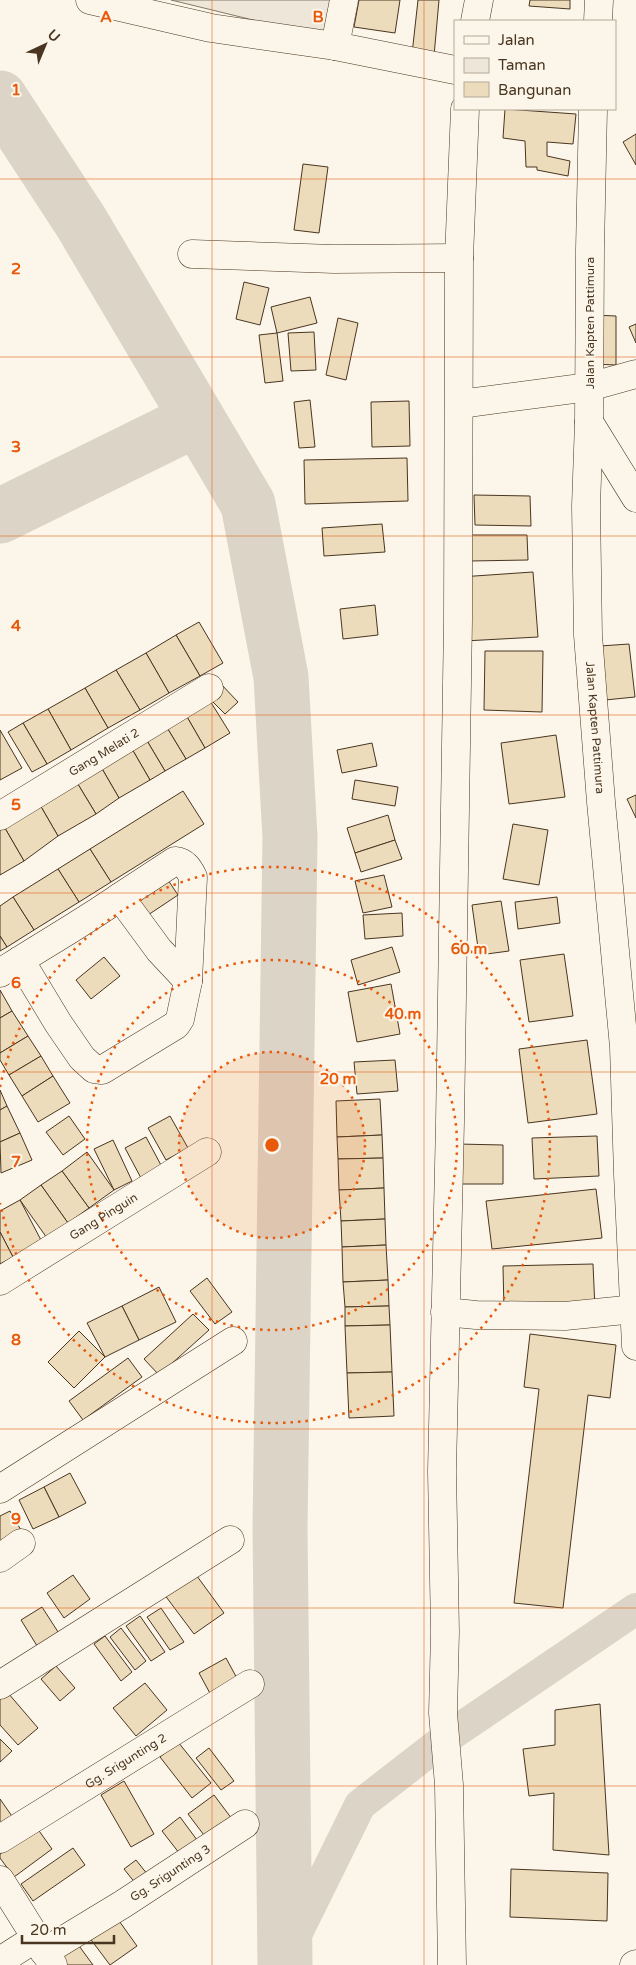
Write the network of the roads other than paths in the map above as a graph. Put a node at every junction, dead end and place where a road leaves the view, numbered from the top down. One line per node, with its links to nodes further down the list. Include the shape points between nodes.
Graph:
1 (90, 0): 7 (street, via 211,28)
2 (344, 0): 7 (street)
3 (478, 0): 5 (street)
4 (599, 0): 6 (street)
5 (475, 20)
6 (598, 20)
7 (335, 46): 8 (street)
8 (454, 70)
9 (465, 110): 12 (street)
10 (593, 110): 14 (street, Jalan Kapten Pattimura)
11 (192, 254): 12 (street, via 334,259)
12 (459, 258): 15 (street)
13 (636, 374): 14 (street)
14 (589, 387): 15 (street); 16 (street, Jalan Kapten Pattimura)
15 (460, 404): 27 (street)
16 (589, 422): 17 (street); 23 (street, Jalan Kapten Pattimura, via 586,506 588,636 600,802)
17 (636, 498)
18 (208, 688): 19 (street, Gang Melati 2)
19 (0, 816)
20 (120, 896): 21 (street); 22 (street, via 159,950); 22 (street, via 175,861 188,867 193,877)
21 (10, 967): 22 (street, via 82,1058 94,1069 102,1070 176,1025)
22 (188, 981)
23 (630, 1044): 26 (street, Jalan Kapten Pattimura, via 628,1174)
24 (207, 1152): 25 (street, Gang Pinguin)
25 (0, 1281)
26 (635, 1309): 27 (street, via 565,1316); 29 (street, Jalan Kapten Pattimura)
27 (445, 1312): 39 (street, via 443,1713 449,1785)
28 (233, 1341): 30 (street)
29 (636, 1346)
30 (0, 1489)
31 (230, 1540): 33 (street)
32 (250, 1684): 35 (street, Gg. Srigunting 2)
33 (0, 1686)
34 (245, 1824): 37 (street, Gg. Srigunting 3)
35 (0, 1839)
36 (0, 1880): 37 (street)
37 (44, 1952): 38 (street, Gg. Srigunting 3)
38 (0, 1961)
39 (452, 1965)

